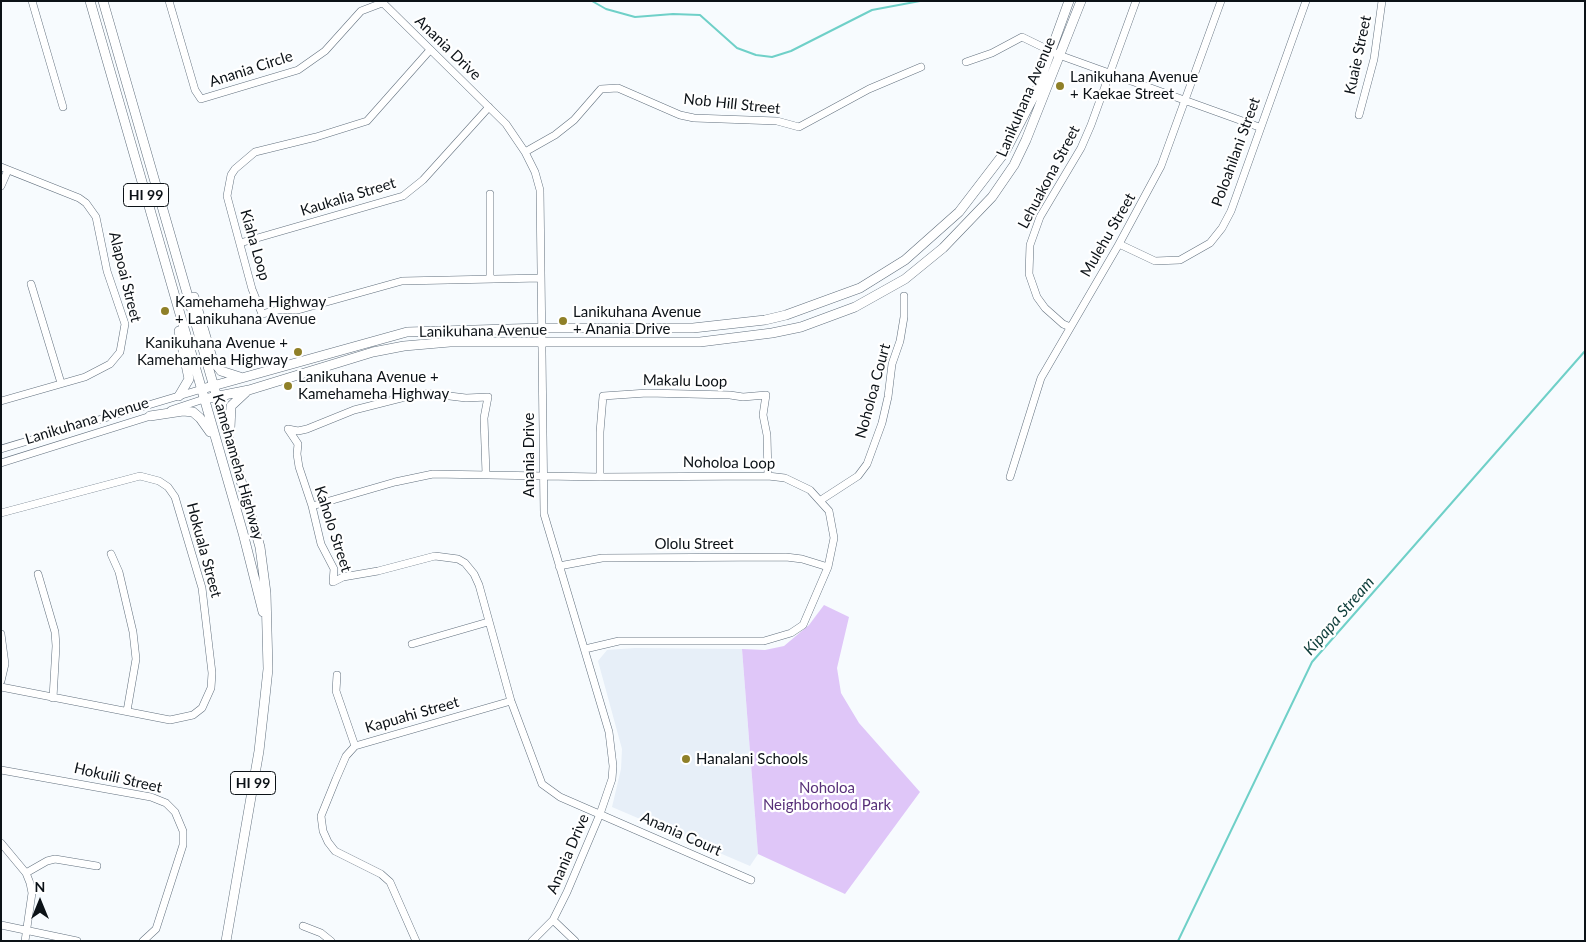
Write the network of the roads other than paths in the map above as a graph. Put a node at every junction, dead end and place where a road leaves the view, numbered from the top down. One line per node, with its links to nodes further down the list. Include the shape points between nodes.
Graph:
1 (32, 1): 20 (street)
2 (90, 1): 31 (main road, Kamehameha Highway / HI 99)
3 (103, 1): 28 (main road, Kamehameha Highway / HI 99)
4 (169, 1): 13 (street, Anania Circle, via 194,90 201,99 298,70 325,51)
5 (364, 1): 13 (street, Anania Circle)
6 (1069, 1): 15 (main road, Lanikuhana Avenue)
7 (1081, 1): 15 (main road, Lanikuhana Avenue)
8 (1136, 1): 18 (street, Lehuakona Street)
9 (1221, 1): 19 (street, Mulehu Street)
10 (1306, 1): 23 (street, Poloahilani Street)
11 (1382, 1): 22 (street, Kuaie Street, via 1374,58)
12 (381, 2): 13 (street, Anania Circle); 14 (street, Anania Drive)
13 (361, 11)
14 (430, 50): 21 (street, Anania Drive); 29 (street, Kiaha Loop, via 367,121 255,152 243,159 231,175 227,196)
15 (1055, 53): 16 (street, via 1022,38); 18 (street); 37 (main road, Lanikuhana Avenue, via 1005,152 959,212 905,260 860,288 830,301 765,320 693,328); 38 (main road, Lanikuhana Avenue, via 1026,140 992,197 943,248 905,279 855,308 801,327 718,340)
16 (966, 62)
17 (921, 67): 24 (street, Nob Hill Street, via 869,89 799,127 776,121 694,118 618,88 600,89 574,120)
18 (1110, 73): 19 (street); 36 (street, Lehuakona Street, via 1081,148 1040,217 1030,245 1029,274 1037,297 1045,308)
19 (1185, 101): 23 (street); 30 (street, Mulehu Street, via 1161,166)
20 (63, 107)
21 (489, 107): 24 (street, Anania Drive, via 506,124); 29 (street, Kaukalia Street, via 423,180 403,196)
22 (1359, 115)
23 (1259, 127): 30 (street, Poloahilani Street, via 1231,211 1210,243 1186,257 1163,262 1143,257)
24 (525, 152): 33 (street, Anania Drive, via 540,190)
25 (5, 169): 26 (street); 40 (street, Alapoai Street, via 86,203 96,217 107,270 125,324 120,352 110,364 85,377)
26 (1, 186)
27 (490, 194): 32 (street)
28 (171, 236): 39 (main road, via 199,310 213,361 228,375); 41 (main road, Kamehameha Highway / HI 99)
29 (240, 243): 32 (street, Kiaha Loop, via 262,314 298,310 402,281)
30 (1119, 244): 36 (street, Mulehu Street)
31 (165, 269): 42 (main road, Kamehameha Highway / HI 99); 44 (main road, via 189,375 187,385)
32 (490, 278): 33 (street, Kiaha Loop)
33 (541, 278): 37 (street, Anania Drive)
34 (32, 284): 40 (street)
35 (904, 296): 58 (street, Noholoa Court, via 904,316 888,397 867,464 858,476)
36 (1070, 327): 57 (street, Mulehu Street, via 1041,378)
37 (542, 328): 38 (street, Anania Drive); 39 (main road, Lanikuhana Avenue, via 406,332)
38 (543, 344): 43 (main road, Lanikuhana Avenue, via 450,342 404,346 373,352); 54 (street, Anania Drive)
39 (248, 377): 41 (main road, Lanikuhana Avenue)
40 (61, 384): 47 (street, Alapoai Street)
41 (214, 386): 42 (main road, Lanikuhana Avenue); 45 (main road, Kamehameha Highway / HI 99)
42 (202, 389): 44 (street, Lanikuhana Avenue); 46 (main road, Kamehameha Highway / HI 99)
43 (249, 390): 45 (main road, Lanikuhana Avenue); 50 (main road, via 231,406)
44 (178, 396): 51 (street, Lanikuhana Avenue)
45 (218, 398): 46 (main road, Lanikuhana Avenue); 50 (main road, Kamehameha Highway / HI 99)
46 (204, 399): 48 (street, Lanikuhana Avenue); 49 (main road, Kamehameha Highway / HI 99)
47 (1, 400)
48 (150, 416): 49 (main road, via 193,412); 52 (street, Lanikuhana Avenue)
49 (215, 440): 66 (main road, Kamehameha Highway / HI 99)
50 (231, 440): 66 (main road, Kamehameha Highway / HI 99, via 260,547)
51 (1, 449)
52 (1, 463)
53 (486, 474): 54 (street, Noholoa Loop); 59 (street, Noholoa Loop, via 418,476); 59 (street, Kaholo Street, via 484,418 488,397 413,395 354,410 307,429 288,430 298,444 296,454)
54 (542, 476): 56 (street, Noholoa Loop); 62 (street, Anania Drive, via 544,514)
55 (768, 476): 56 (street, Noholoa Loop); 56 (street, Makalu Loop, via 763,415 766,395 648,393 603,396); 58 (street, Noholoa Loop, via 798,483)
56 (600, 477)
57 (1010, 477)
58 (821, 500): 63 (street, Noholoa Loop, via 833,524 834,538)
59 (312, 506): 65 (street, Kaholo Street, via 321,544 334,569 333,582 435,556 458,559 474,574)
60 (1, 513): 75 (street, Hokuala Street, via 140,476 160,480 175,496 202,588 210,639 212,688 202,708 193,716 182,719 170,720)
61 (112, 554): 75 (street, via 133,632 136,660)
62 (559, 566): 63 (street, Ololu Street, via 602,558 786,557); 69 (street, Anania Drive)
63 (828, 567): 69 (street, Noholoa Loop, via 803,625 791,634 776,639 739,642 619,641)
64 (38, 574): 73 (street, via 55,632)
65 (488, 622): 68 (street); 74 (street, Kaholo Street)
66 (266, 623): 90 (main road, Kamehameha Highway / HI 99, via 268,669 259,751)
67 (1, 634): 71 (street, via 5,664)
68 (412, 644)
69 (585, 649): 78 (street, Anania Drive, via 613,752 612,779)
70 (337, 675): 76 (street, via 336,691)
71 (1, 681)
72 (1, 687): 73 (street, Hokuala Street)
73 (53, 698): 75 (street, Hokuala Street)
74 (511, 701): 76 (street, Kapuahi Street); 78 (street, Kaholo Street, via 542,784 560,797)
75 (127, 711)
76 (355, 746): 92 (street, Kapuahi Street, via 346,756 321,816 323,831 335,851 381,874 390,882)
77 (1, 770): 89 (street, Hokuili Street, via 151,797 166,803 175,812 184,831 183,845 156,929)
78 (600, 814): 82 (street, Anania Court); 83 (street, Anania Drive)
79 (1, 843): 81 (street)
80 (97, 866): 81 (street, via 55,859)
81 (26, 873): 86 (street, via 32,893)
82 (751, 880)
83 (552, 920): 93 (street, Anania Drive); 94 (street)
84 (1, 925): 86 (street)
85 (303, 926): 91 (street)
86 (27, 931): 87 (street); 88 (street)
87 (25, 941)
88 (77, 941)
89 (143, 941)
90 (226, 941)
91 (331, 941)
92 (416, 941)
93 (532, 941)
94 (575, 941)

